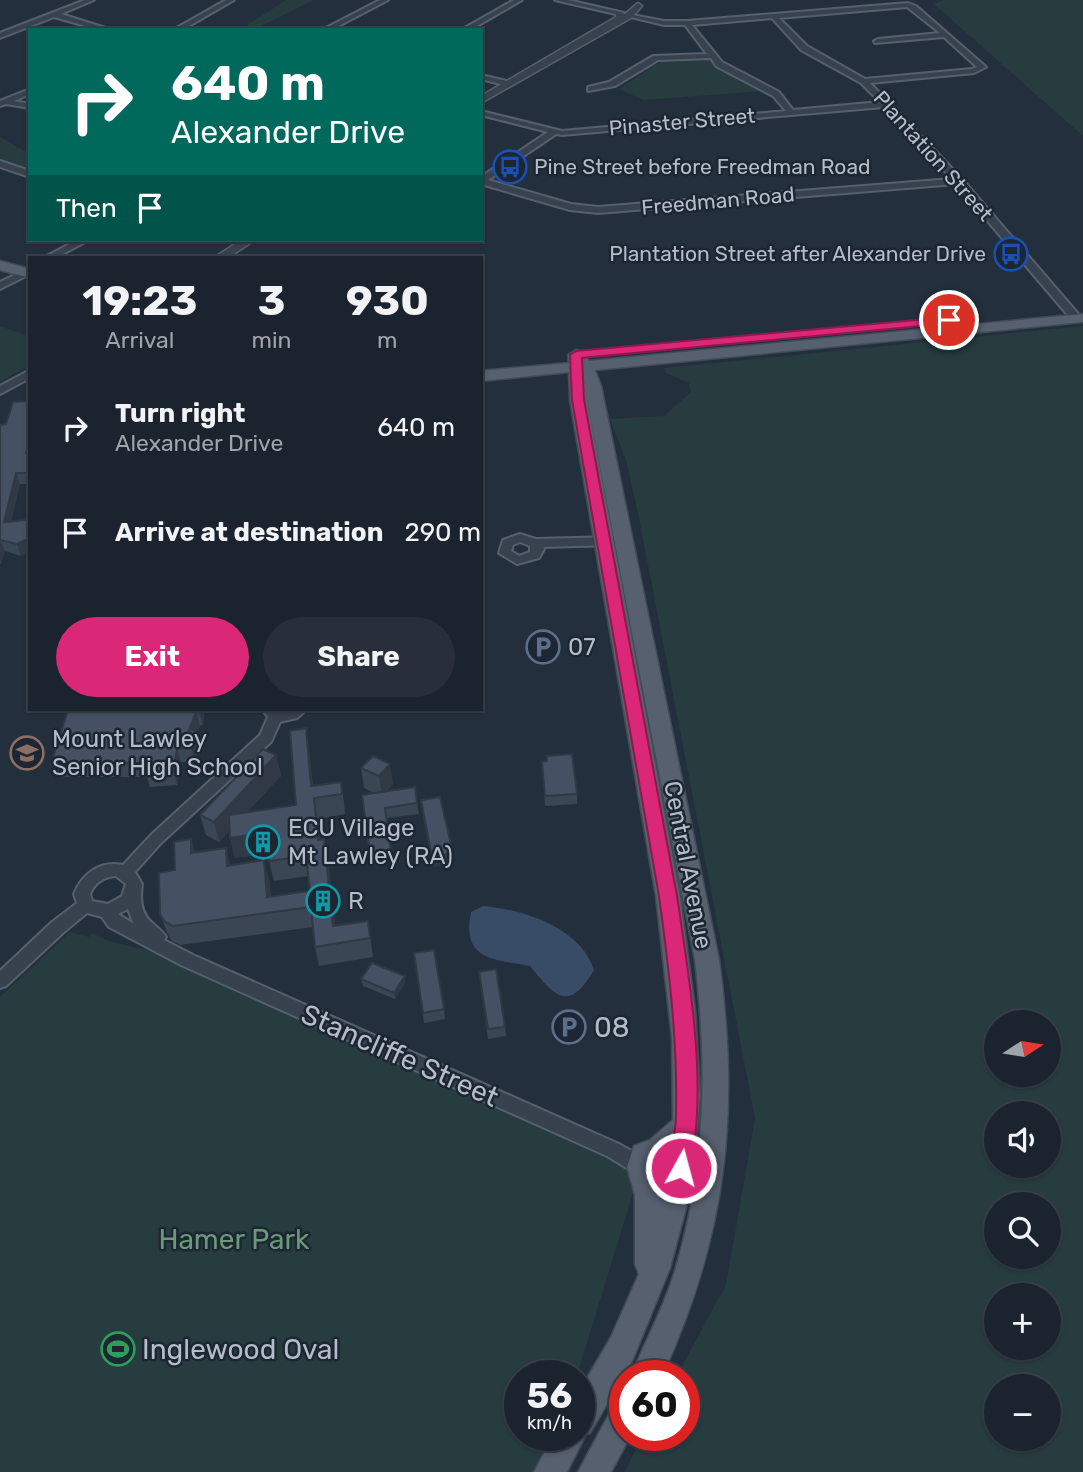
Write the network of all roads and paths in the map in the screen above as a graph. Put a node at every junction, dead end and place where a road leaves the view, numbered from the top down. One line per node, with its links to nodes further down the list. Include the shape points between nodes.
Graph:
1 (91, 0): 7 (street)
2 (231, 0): 12 (street)
3 (385, 0): 13 (street)
4 (519, 0): 14 (street)
5 (558, 0): 8 (street)
6 (649, 0): 8 (street)
7 (55, 15): 11 (street); 15 (street)
8 (622, 15): 10 (street, via 665,25); 21 (street)
9 (773, 15): 10 (street); 16 (street, via 908,5); 20 (street, Plantation Street, via 804,48)
10 (687, 23): 18 (street)
11 (102, 28)
12 (180, 28)
13 (329, 28)
14 (468, 28)
15 (0, 36)
16 (944, 36): 17 (street); 20 (street, via 982,67)
17 (878, 41)
18 (713, 56): 22 (street, via 656,58 612,84); 28 (street, via 723,67 776,94)
19 (483, 79): 21 (street)
20 (864, 80): 26 (street, Plantation Street)
21 (508, 85): 24 (street)
22 (591, 89)
23 (28, 92): 25 (street)
24 (483, 99)
25 (1, 102): 27 (street)
26 (886, 104): 28 (street, Pinaster Street); 34 (street, Plantation Street)
27 (28, 106)
28 (791, 112): 30 (street, Pinaster Street)
29 (483, 114): 30 (street, Pinaster Street)
30 (553, 132): 33 (street)
31 (0, 164): 32 (street)
32 (28, 173)
33 (483, 180)
34 (959, 181): 35 (street, Freedman Road, via 598,210 570,207); 44 (street, Plantation Street)
35 (483, 182)
36 (79, 242): 39 (street)
37 (246, 242): 40 (street)
38 (0, 253): 42 (main road)
39 (52, 256)
40 (222, 256)
41 (0, 265): 42 (main road)
42 (28, 269): 43 (street)
43 (0, 286)
44 (1077, 313): 45 (main road); 46 (main road)
45 (579, 361): 46 (main road); 47 (main road); 48 (main road); 51 (main road, Central Avenue); 53 (main road, Central Avenue)
46 (627, 362): 51 (main road, via 600,374)
47 (483, 364)
48 (538, 371): 50 (main road); 53 (main road, via 558,376)
49 (28, 374): 52 (street)
50 (483, 376)
51 (593, 386): 54 (main road, Central Avenue)
52 (0, 391)
53 (578, 400): 54 (main road, Central Avenue)
54 (615, 546): 55 (street); 64 (main road, Central Avenue, via 678,966); 67 (main road, Central Avenue, via 713,993 719,1088)
55 (536, 548)
56 (297, 711): 57 (street, via 291,716)
57 (272, 712): 58 (street, via 266,738)
58 (125, 873): 59 (street, Stancliffe Street, via 133,881); 60 (street, via 102,872 88,881 82,894)
59 (131, 896): 61 (street, via 118,908); 62 (street, Stancliffe Street, via 141,923)
60 (86, 905): 61 (street, Stancliffe Street); 63 (street)
61 (106, 911): 62 (street, Stancliffe Street, via 115,922)
62 (187, 960): 65 (street, Stancliffe Street)
63 (0, 981)
64 (686, 1125): 65 (main road); 66 (main road, Central Avenue)
65 (642, 1161): 66 (street, Stancliffe Street); 68 (main road, via 649,1195)
66 (679, 1175): 67 (street, Stancliffe Street); 68 (main road, Central Avenue)
67 (709, 1183): 69 (main road, Central Avenue, via 683,1287)
68 (649, 1280): 70 (main road, Central Avenue, via 622,1347)
69 (654, 1360)
70 (595, 1394)
71 (609, 1445): 74 (main road)
72 (562, 1451): 73 (main road)
73 (550, 1472)
74 (594, 1472)

